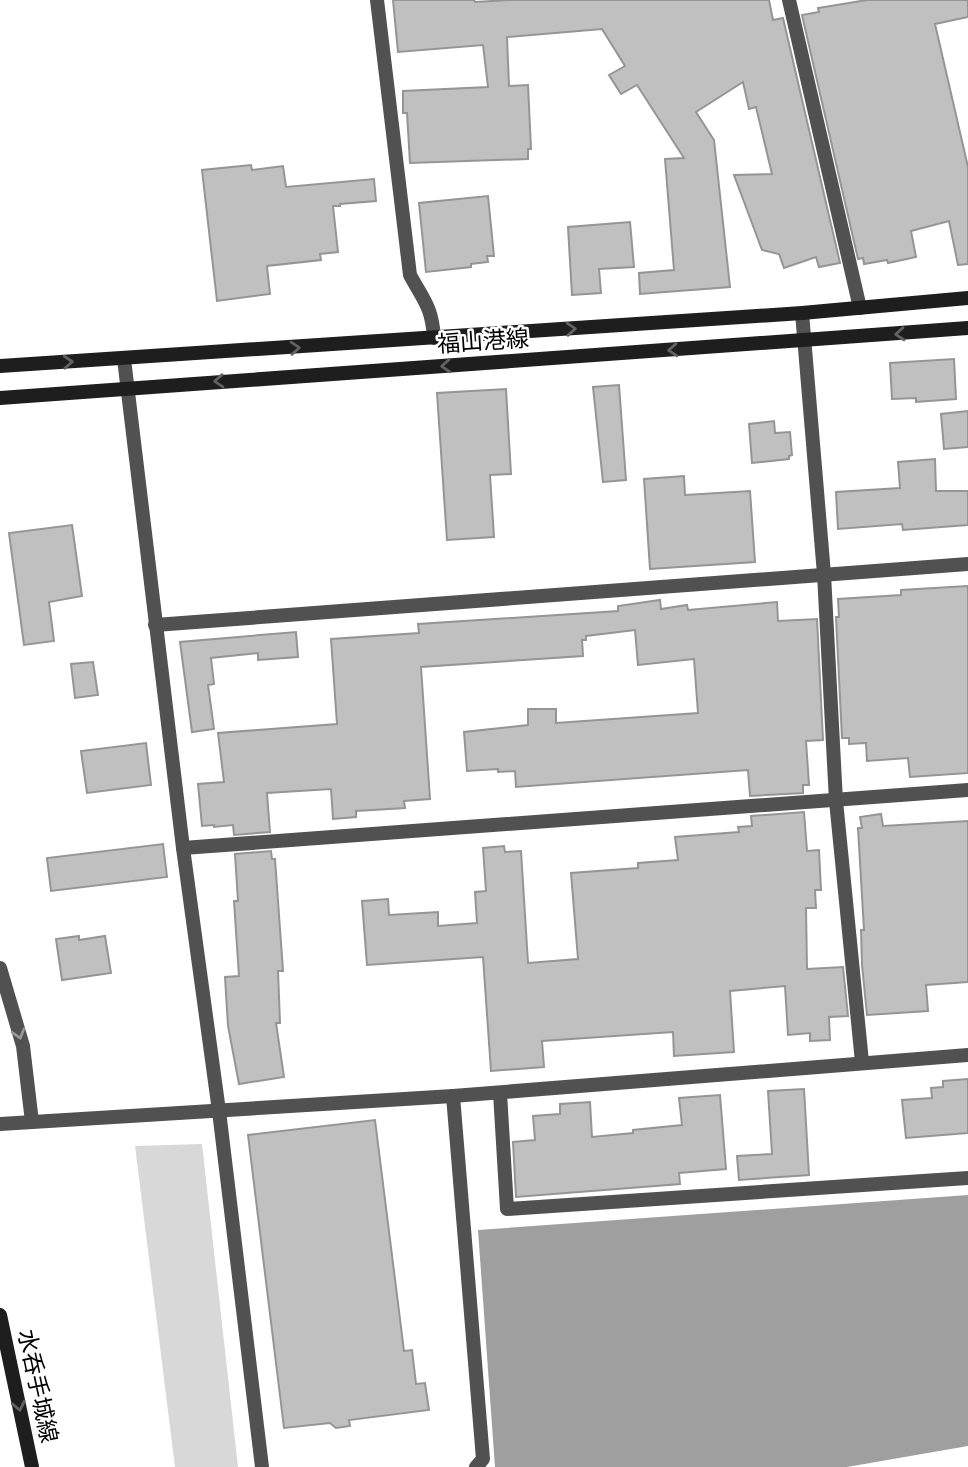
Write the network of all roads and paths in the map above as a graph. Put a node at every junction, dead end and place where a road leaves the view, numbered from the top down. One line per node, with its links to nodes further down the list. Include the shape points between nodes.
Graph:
1 (377, 0): 7 (street, via 410,275 433,317)
2 (789, 0): 4 (street)
3 (968, 299): 4 (main road, 福山港線)
4 (860, 308): 5 (main road, 福山港線)
5 (802, 313): 7 (main road, 福山港線, one-way to 5); 8 (street)
6 (968, 328): 8 (main road, 福山港線, one-way to 8)
7 (434, 338): 9 (main road, 福山港線, one-way to 7)
8 (803, 341): 11 (main road, 福山港線, one-way to 11); 14 (street)
9 (124, 359): 10 (main road, 福山港線, one-way to 9); 11 (street)
10 (0, 366)
11 (127, 387): 12 (main road, 福山港線); 15 (street)
12 (0, 398)
13 (968, 564): 14 (street)
14 (824, 574): 15 (street); 17 (street)
15 (155, 625): 18 (street)
16 (968, 790): 17 (street)
17 (836, 801): 18 (street); 21 (street)
18 (183, 849): 24 (street)
19 (0, 968): 25 (street, one-way to 25, via 23,1046)
20 (968, 1055): 21 (street)
21 (862, 1062): 22 (street)
22 (500, 1093): 23 (street); 27 (street, via 507,1209)
23 (453, 1096): 24 (street); 31 (street, via 482,1459)
24 (219, 1111): 25 (street); 30 (street)
25 (32, 1122): 26 (street)
26 (0, 1124)
27 (968, 1178)
28 (0, 1315): 29 (main road, 水呑手城線, one-way to 29)
29 (32, 1467)
30 (262, 1467)
31 (476, 1467)

